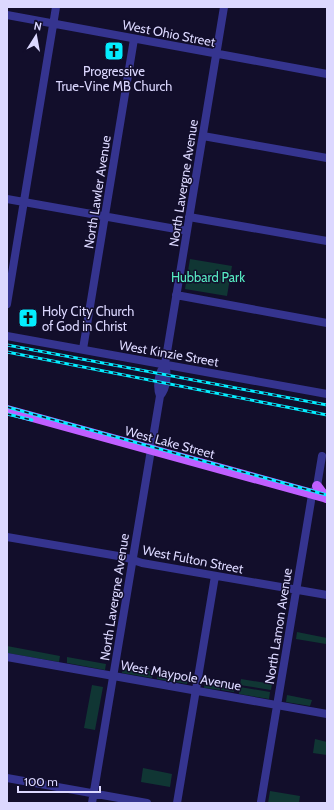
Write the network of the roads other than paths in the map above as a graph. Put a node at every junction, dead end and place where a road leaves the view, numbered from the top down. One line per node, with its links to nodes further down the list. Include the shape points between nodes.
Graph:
1 (56, 7): 4 (street)
2 (224, 7): 6 (street, North Lavergne Avenue)
3 (7, 15): 4 (street, West Ohio Street)
4 (54, 24): 5 (street, West Ohio Street); 11 (street)
5 (134, 39): 6 (street, West Ohio Street); 12 (street, North Lawler Avenue)
6 (216, 54): 7 (street, West Ohio Street); 8 (street, North Lavergne Avenue)
7 (327, 74)
8 (203, 136): 9 (street); 13 (street, North Lavergne Avenue)
9 (327, 158)
10 (7, 199): 11 (street)
11 (24, 202): 12 (street); 17 (street)
12 (105, 216): 14 (street); 20 (street, North Lawler Avenue)
13 (189, 217): 14 (street, North Lavergne Avenue); 15 (street)
14 (187, 231): 16 (street, North Lavergne Avenue)
15 (327, 241)
16 (176, 295): 18 (street); 21 (street, North Lavergne Avenue)
17 (7, 304)
18 (327, 323)
19 (7, 336): 20 (street, West Kinzie Street)
20 (83, 349): 21 (street, West Kinzie Street)
21 (165, 364): 22 (street, West Kinzie Street); 25 (street, North Lavergne Avenue, via 167,371 164,391 160,396)
22 (327, 394)
23 (7, 410): 24 (main road, West Lake Street)
24 (115, 440): 25 (main road, West Lake Street); 25 (main road, via 121,447)
25 (151, 450): 27 (main road, West Lake Street); 27 (main road, via 180,452); 31 (street, North Lavergne Avenue)
26 (322, 456): 28 (street, North Lamon Avenue)
27 (184, 459): 28 (main road, West Lake Street)
28 (314, 490): 29 (main road); 33 (street, North Lamon Avenue)
29 (326, 498)
30 (7, 537): 31 (street, West Fulton Street)
31 (133, 560): 32 (street, West Fulton Street); 36 (street, North Lavergne Avenue)
32 (215, 576): 33 (street, West Fulton Street); 37 (street)
33 (296, 590): 34 (street, West Fulton Street); 38 (street, North Lamon Avenue)
34 (327, 595)
35 (7, 657): 36 (street, West Maypole Avenue)
36 (114, 676): 37 (street, West Maypole Avenue); 41 (street, North Lavergne Avenue)
37 (196, 690): 38 (street, West Maypole Avenue); 45 (street)
38 (277, 705): 39 (street, West Maypole Avenue); 42 (street, North Lamon Avenue)
39 (327, 714)
40 (7, 778): 41 (street)
41 (94, 794): 43 (street, North Lavergne Avenue); 44 (street)
42 (261, 802)
43 (92, 803)
44 (147, 803)
45 (177, 803)

